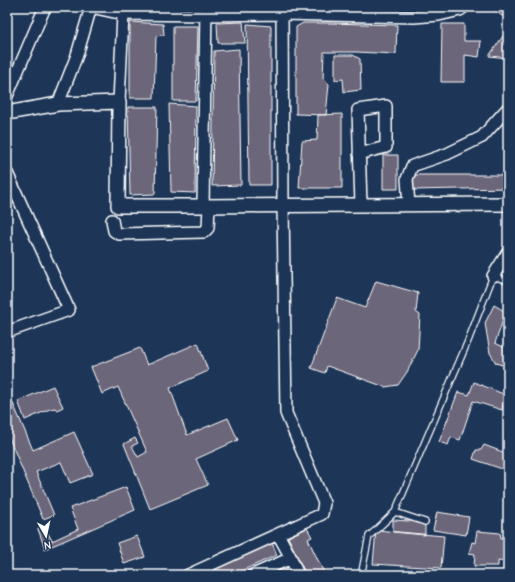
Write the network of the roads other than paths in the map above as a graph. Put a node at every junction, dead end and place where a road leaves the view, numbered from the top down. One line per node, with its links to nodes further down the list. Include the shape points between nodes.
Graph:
1 (45, 7): 7 (street)
2 (91, 7): 6 (street); 9 (street, via 77,55)
3 (464, 7): 4 (street, via 439,16 414,17)
4 (282, 10): 5 (street); 18 (street)
5 (206, 11): 6 (street); 17 (street)
6 (123, 14): 8 (street)
7 (7, 96)
8 (119, 102): 9 (street); 17 (street, via 118,206)
9 (58, 104): 11 (street)
10 (508, 108): 16 (street, via 482,137 412,166 407,179)
11 (7, 113)
12 (359, 154): 12 (street, via 386,147 386,106 358,110); 15 (street)
13 (7, 173): 23 (street, via 69,310)
14 (508, 204): 16 (street)
15 (360, 205): 16 (street); 18 (street)
16 (409, 205)
17 (206, 206): 18 (street); 19 (street, via 208,228 204,232 119,234 114,231)
18 (283, 206): 26 (street, via 286,413 324,503 322,514)
19 (112, 220)
20 (508, 252): 21 (street)
21 (493, 276): 22 (lane); 24 (lane)
22 (508, 282)
23 (7, 332)
24 (395, 512): 25 (lane); 31 (lane, via 369,536)
25 (425, 522)
26 (278, 534): 27 (street); 28 (street)
27 (291, 558): 29 (street); 30 (street)
28 (188, 575)
29 (253, 575)
30 (298, 575)
31 (363, 575)

